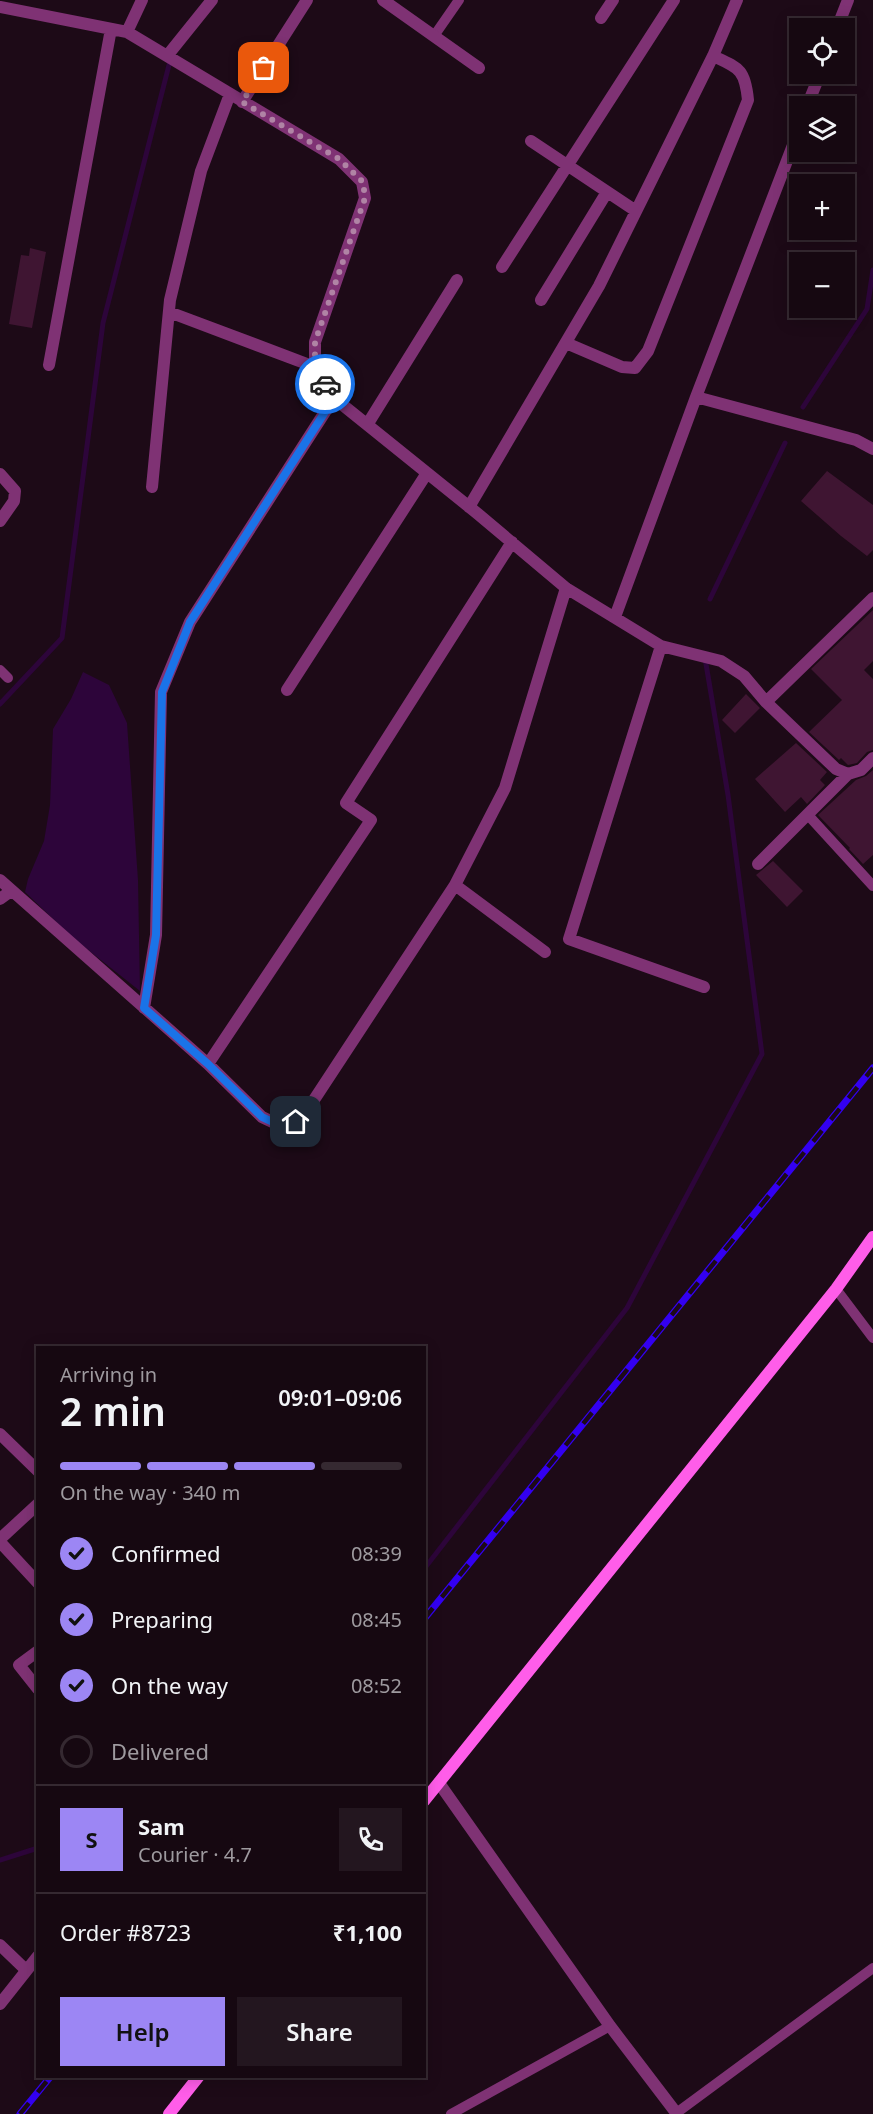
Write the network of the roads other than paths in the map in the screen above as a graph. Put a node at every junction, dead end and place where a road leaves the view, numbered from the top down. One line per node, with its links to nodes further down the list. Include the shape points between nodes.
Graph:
1 (142, 0): 14 (street)
2 (212, 0): 16 (street)
3 (307, 0): 20 (street)
4 (383, 0): 15 (street)
5 (459, 0): 15 (lane)
6 (613, 0): 11 (street)
7 (674, 0): 23 (street)
8 (737, 0): 17 (street)
9 (848, 0): 12 (street)
10 (0, 7): 13 (street)
11 (601, 18)
12 (841, 18)
13 (111, 29): 14 (street); 31 (street)
14 (127, 32): 16 (street)
15 (434, 36): 18 (street)
16 (167, 56): 19 (street)
17 (713, 56): 25 (street); 30 (street, via 736,67 746,81 748,100 648,351 635,368 622,367)
18 (479, 68)
19 (230, 94): 20 (street); 29 (street, via 201,171)
20 (242, 102): 32 (street, via 339,159 363,182 365,198 315,342)
21 (531, 141): 23 (street)
22 (789, 156): 33 (street)
23 (567, 165): 24 (street); 26 (street)
24 (608, 192): 25 (street); 28 (street)
25 (636, 211): 30 (street)
26 (502, 267)
27 (457, 280): 35 (street)
28 (541, 300)
29 (169, 312): 32 (street); 39 (street)
30 (566, 343): 40 (street)
31 (49, 365)
32 (315, 367): 34 (street)
33 (696, 397): 36 (street, via 856,440); 45 (street)
34 (334, 398): 35 (street); 60 (street, via 190,622 162,692 156,935)
35 (367, 425): 37 (street)
36 (873, 449)
37 (427, 473): 40 (street); 47 (street)
38 (0, 474): 41 (street, via 15,491 14,501)
39 (152, 487)
40 (469, 507): 42 (street)
41 (1, 520)
42 (512, 542): 43 (street); 61 (street, via 346,803 370,820)
43 (566, 588): 45 (street); 54 (street, via 505,788)
44 (873, 598): 48 (street)
45 (615, 617): 46 (street)
46 (661, 646): 48 (street, via 721,661 744,676); 59 (street, via 569,939)
47 (287, 690)
48 (766, 702): 50 (street, via 836,769)
49 (873, 758): 50 (street, via 861,770)
50 (848, 774): 51 (street)
51 (808, 815): 52 (street); 55 (lane)
52 (758, 864)
53 (0, 880): 56 (street)
54 (455, 885): 58 (street); 61 (street, via 296,1122 281,1126 262,1117)
55 (873, 886)
56 (11, 891): 57 (street); 60 (street)
57 (0, 899)
58 (545, 952)
59 (704, 987)
60 (144, 1008): 61 (street)
61 (208, 1064)
62 (873, 1237): 63 (street)
63 (836, 1289): 64 (lane); 72 (street)
64 (873, 1338)
65 (0, 1434): 66 (street)
66 (36, 1470)
67 (36, 1506): 68 (street)
68 (0, 1540): 69 (street)
69 (36, 1581)
70 (36, 1652): 71 (street, via 19,1665)
71 (36, 1686)
72 (439, 1783): 73 (street); 79 (street)
73 (426, 1799)
74 (0, 1946): 77 (street)
75 (36, 1958): 77 (street)
76 (873, 1968): 83 (lane)
77 (26, 1970): 78 (street)
78 (0, 2004)
79 (610, 2026): 82 (lane); 83 (street)
80 (197, 2078): 81 (street)
81 (169, 2114)
82 (451, 2114)
83 (676, 2114)

